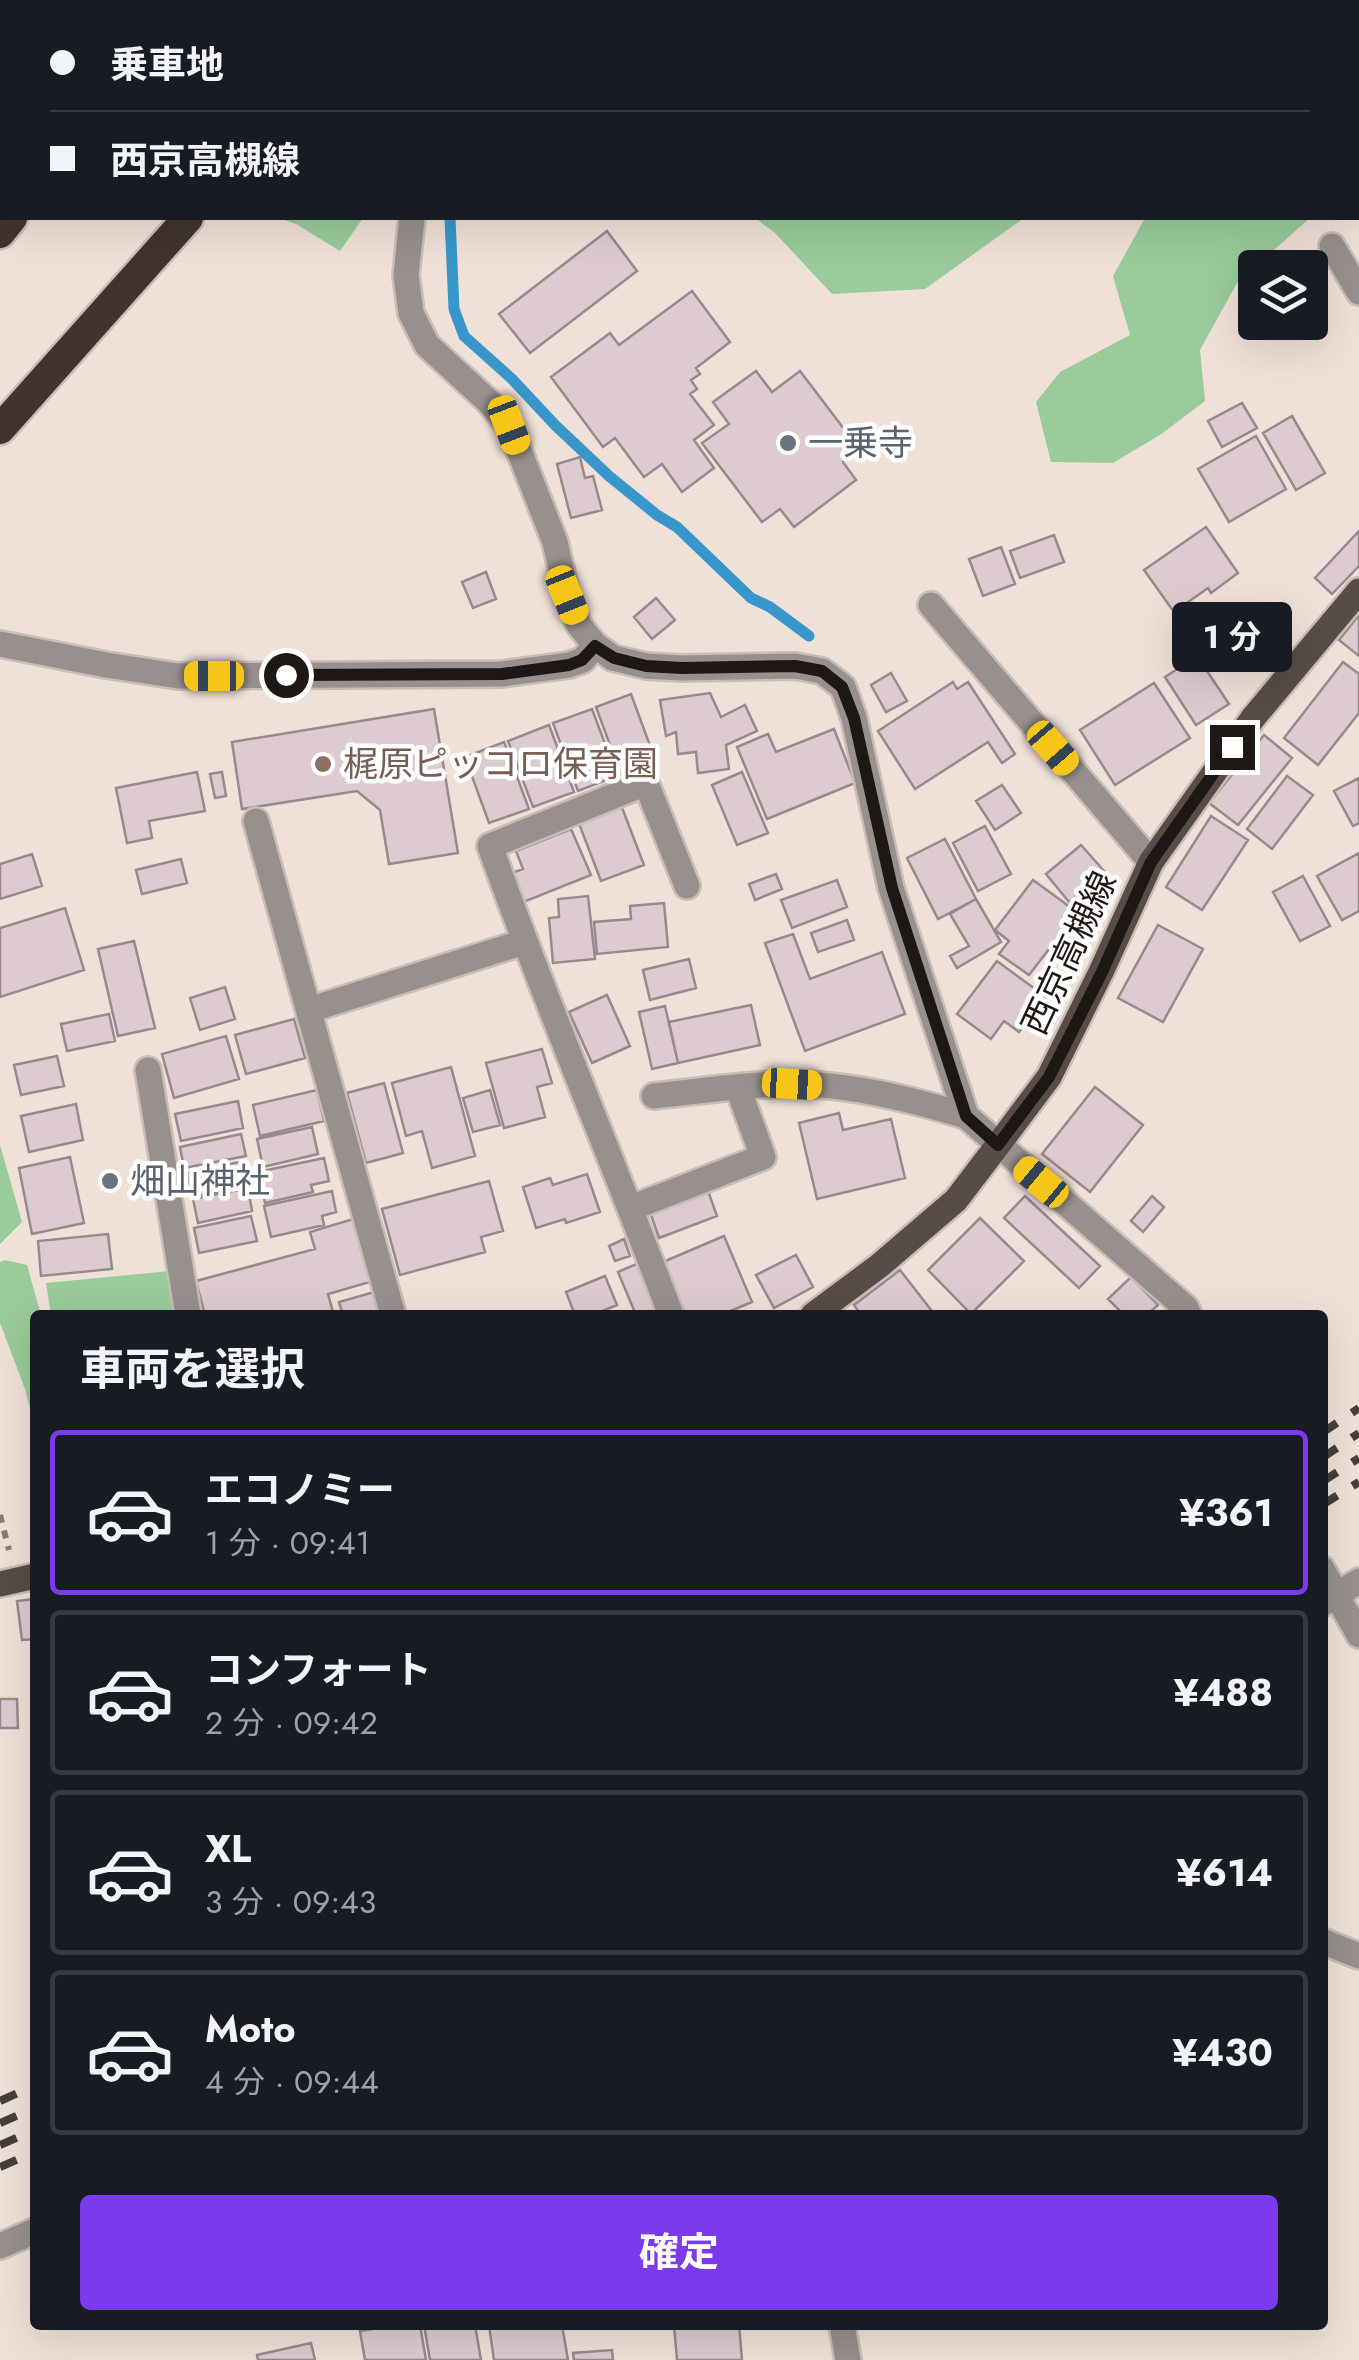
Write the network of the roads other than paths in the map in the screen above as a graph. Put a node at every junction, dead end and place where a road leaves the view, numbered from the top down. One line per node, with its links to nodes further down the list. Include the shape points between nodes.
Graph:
1 (186, 220): 5 (highway)
2 (412, 220): 9 (street, via 406,274 412,313 427,345 509,425 556,542 567,595)
3 (1332, 246): 4 (street)
4 (1359, 292)
5 (0, 429)
6 (1359, 591): 11 (main road, 西京高槻線, via 1253,718)
7 (931, 606): 11 (street)
8 (0, 644): 9 (street, via 178,676 502,674 569,665)
9 (595, 646): 18 (street, via 646,666 795,666 822,671 842,687 892,888)
10 (256, 821): 14 (street)
11 (1151, 862): 19 (main road, 西京高槻線, via 1049,1077)
12 (687, 886): 13 (street, via 657,780 490,846)
13 (524, 942): 14 (street); 20 (street)
14 (309, 1010): 22 (street)
15 (148, 1070): 21 (street)
16 (738, 1088): 17 (street); 18 (street, via 818,1085); 20 (street, via 763,1157)
17 (654, 1096)
18 (966, 1116): 19 (street)
19 (998, 1145): 24 (main road, 西京高槻線, via 956,1200); 25 (street)
20 (631, 1208): 23 (street)
21 (187, 1310)
22 (393, 1310)
23 (669, 1310)
24 (820, 1310)
25 (1187, 1310)
26 (30, 1577): 27 (main road)
27 (0, 1584)
28 (1340, 1593): 29 (street)
29 (1359, 1635)
30 (1328, 1944): 31 (street)
31 (1359, 1956)
32 (30, 2233): 33 (street)
33 (0, 2246)
34 (843, 2330): 35 (street)
35 (848, 2360)

